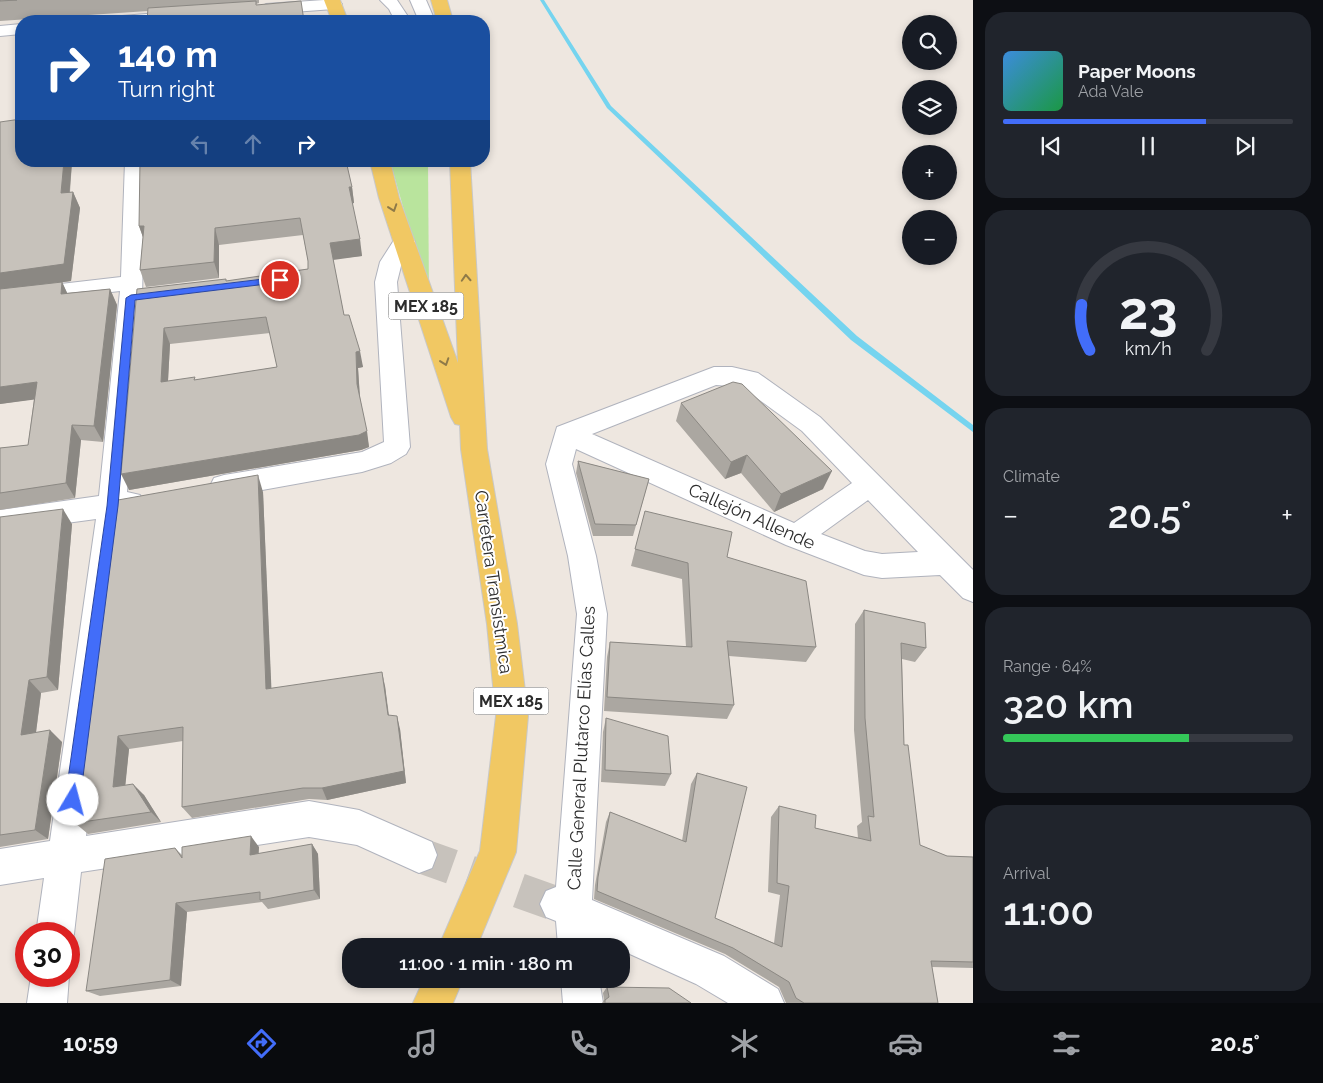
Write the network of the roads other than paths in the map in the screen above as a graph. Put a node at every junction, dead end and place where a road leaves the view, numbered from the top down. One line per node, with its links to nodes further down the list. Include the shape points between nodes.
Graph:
1 (155, 0): 7 (street)
2 (388, 0): 9 (street)
3 (418, 0): 10 (street)
4 (439, 0): 11 (main road)
5 (333, 2): 6 (street); 8 (main road)
6 (247, 11)
7 (152, 15)
8 (338, 15)
9 (400, 15)
10 (424, 15)
11 (443, 15)
12 (15, 30): 13 (street)
13 (0, 31)
14 (135, 167): 18 (street)
15 (381, 167): 17 (main road, Carretera Transistmica / MEX 185, one-way to 17)
16 (460, 167): 21 (main road, Carretera Transistmica / MEX 185, one-way to 16)
17 (404, 242): 21 (main road, Carretera Transistmica / MEX 185, one-way to 21); 23 (street, via 391,262 386,282 397,447 362,462)
18 (137, 292): 19 (street); 25 (street)
19 (0, 298)
20 (566, 434): 22 (street, via 714,376 732,376 749,379 811,424); 27 (street, Callejón Allende); 33 (street, Calle General Plutarco Elías Calles, via 559,464 582,556 592,614)
21 (474, 449): 35 (main road, Carretera Transistmica / MEX 185, via 502,624 512,716 498,852)
22 (869, 485): 27 (street); 28 (street)
23 (199, 491)
24 (151, 499): 25 (street)
25 (112, 506): 26 (street); 31 (street)
26 (0, 521)
27 (796, 536): 28 (street, Callejón Allende, via 864,563 882,566)
28 (946, 562): 29 (street)
29 (973, 589)
30 (419, 855): 31 (street, via 359,828 309,819)
31 (65, 858): 32 (street); 34 (street)
32 (0, 868)
33 (563, 906): 36 (street, Calle General Plutarco Elías Calles); 43 (street, via 710,970)
34 (57, 922)
35 (461, 938)
36 (574, 938)
37 (49, 987): 40 (street)
38 (440, 988): 41 (main road)
39 (581, 988): 42 (street)
40 (47, 1003)
41 (433, 1003)
42 (583, 1003)
43 (764, 1003)

